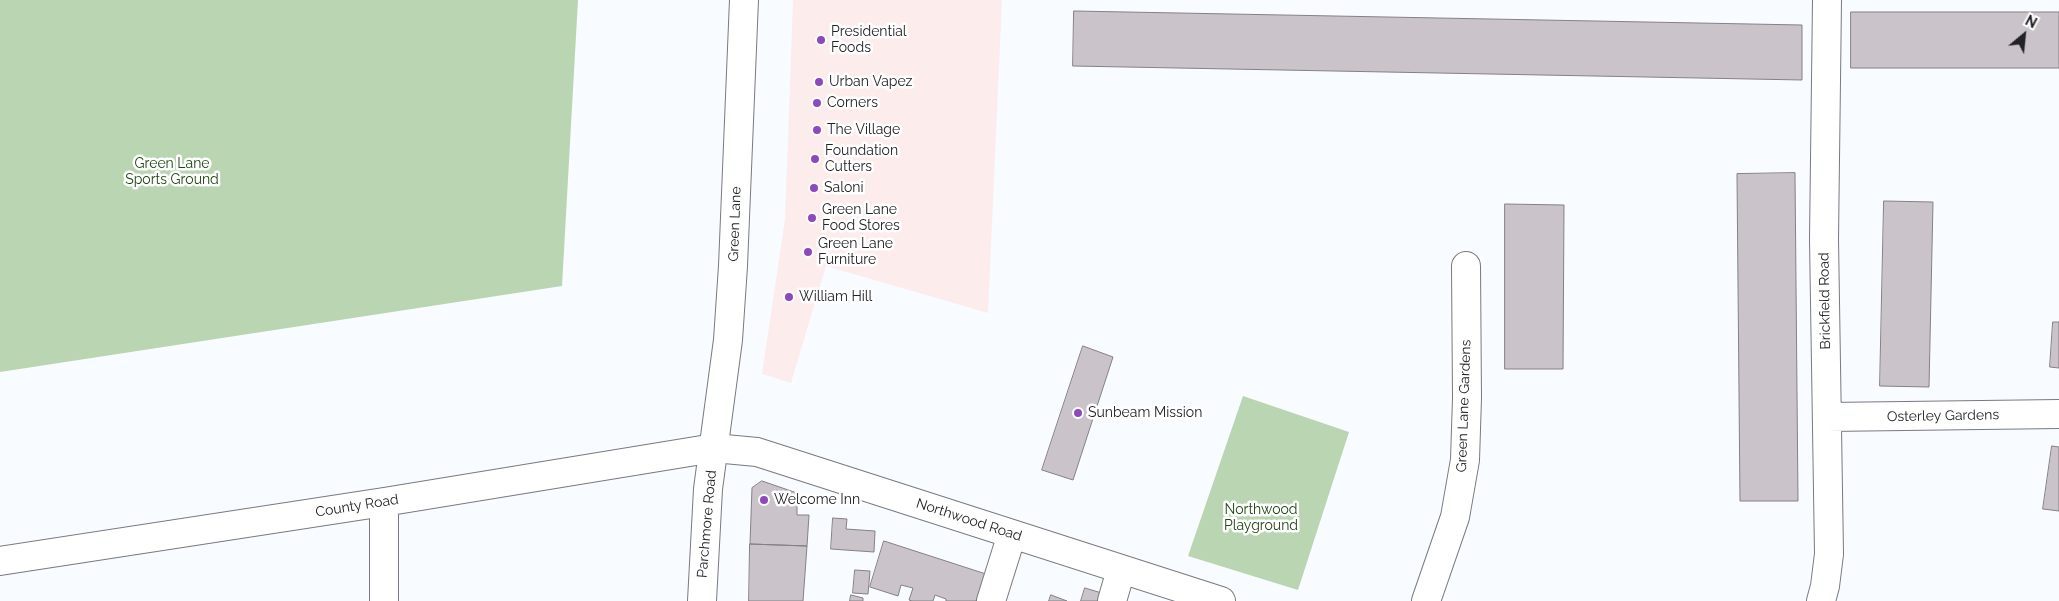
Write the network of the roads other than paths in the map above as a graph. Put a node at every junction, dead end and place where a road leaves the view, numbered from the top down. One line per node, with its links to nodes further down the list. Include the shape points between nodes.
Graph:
1 (744, 0): 6 (street, Green Lane, via 734,266)
2 (1827, 0): 5 (street, Brickfield Road, via 1824,239)
3 (1466, 266): 16 (street, Green Lane Gardens, via 1465,460 1455,517)
4 (2059, 414): 5 (street, Osterley Gardens)
5 (1827, 417): 17 (street, Brickfield Road, via 1829,554)
6 (714, 448): 7 (street, County Road); 8 (street, Northwood Road, via 757,452); 12 (street, Parchmore Road, via 705,521)
7 (384, 502): 9 (street, County Road); 11 (street)
8 (1012, 534): 10 (street, Northwood Road); 13 (street)
9 (0, 561)
10 (1121, 570): 14 (street); 15 (street, Northwood Road)
11 (384, 601)
12 (702, 601)
13 (991, 601)
14 (1112, 601)
15 (1220, 601)
16 (1426, 601)
17 (1821, 601)

